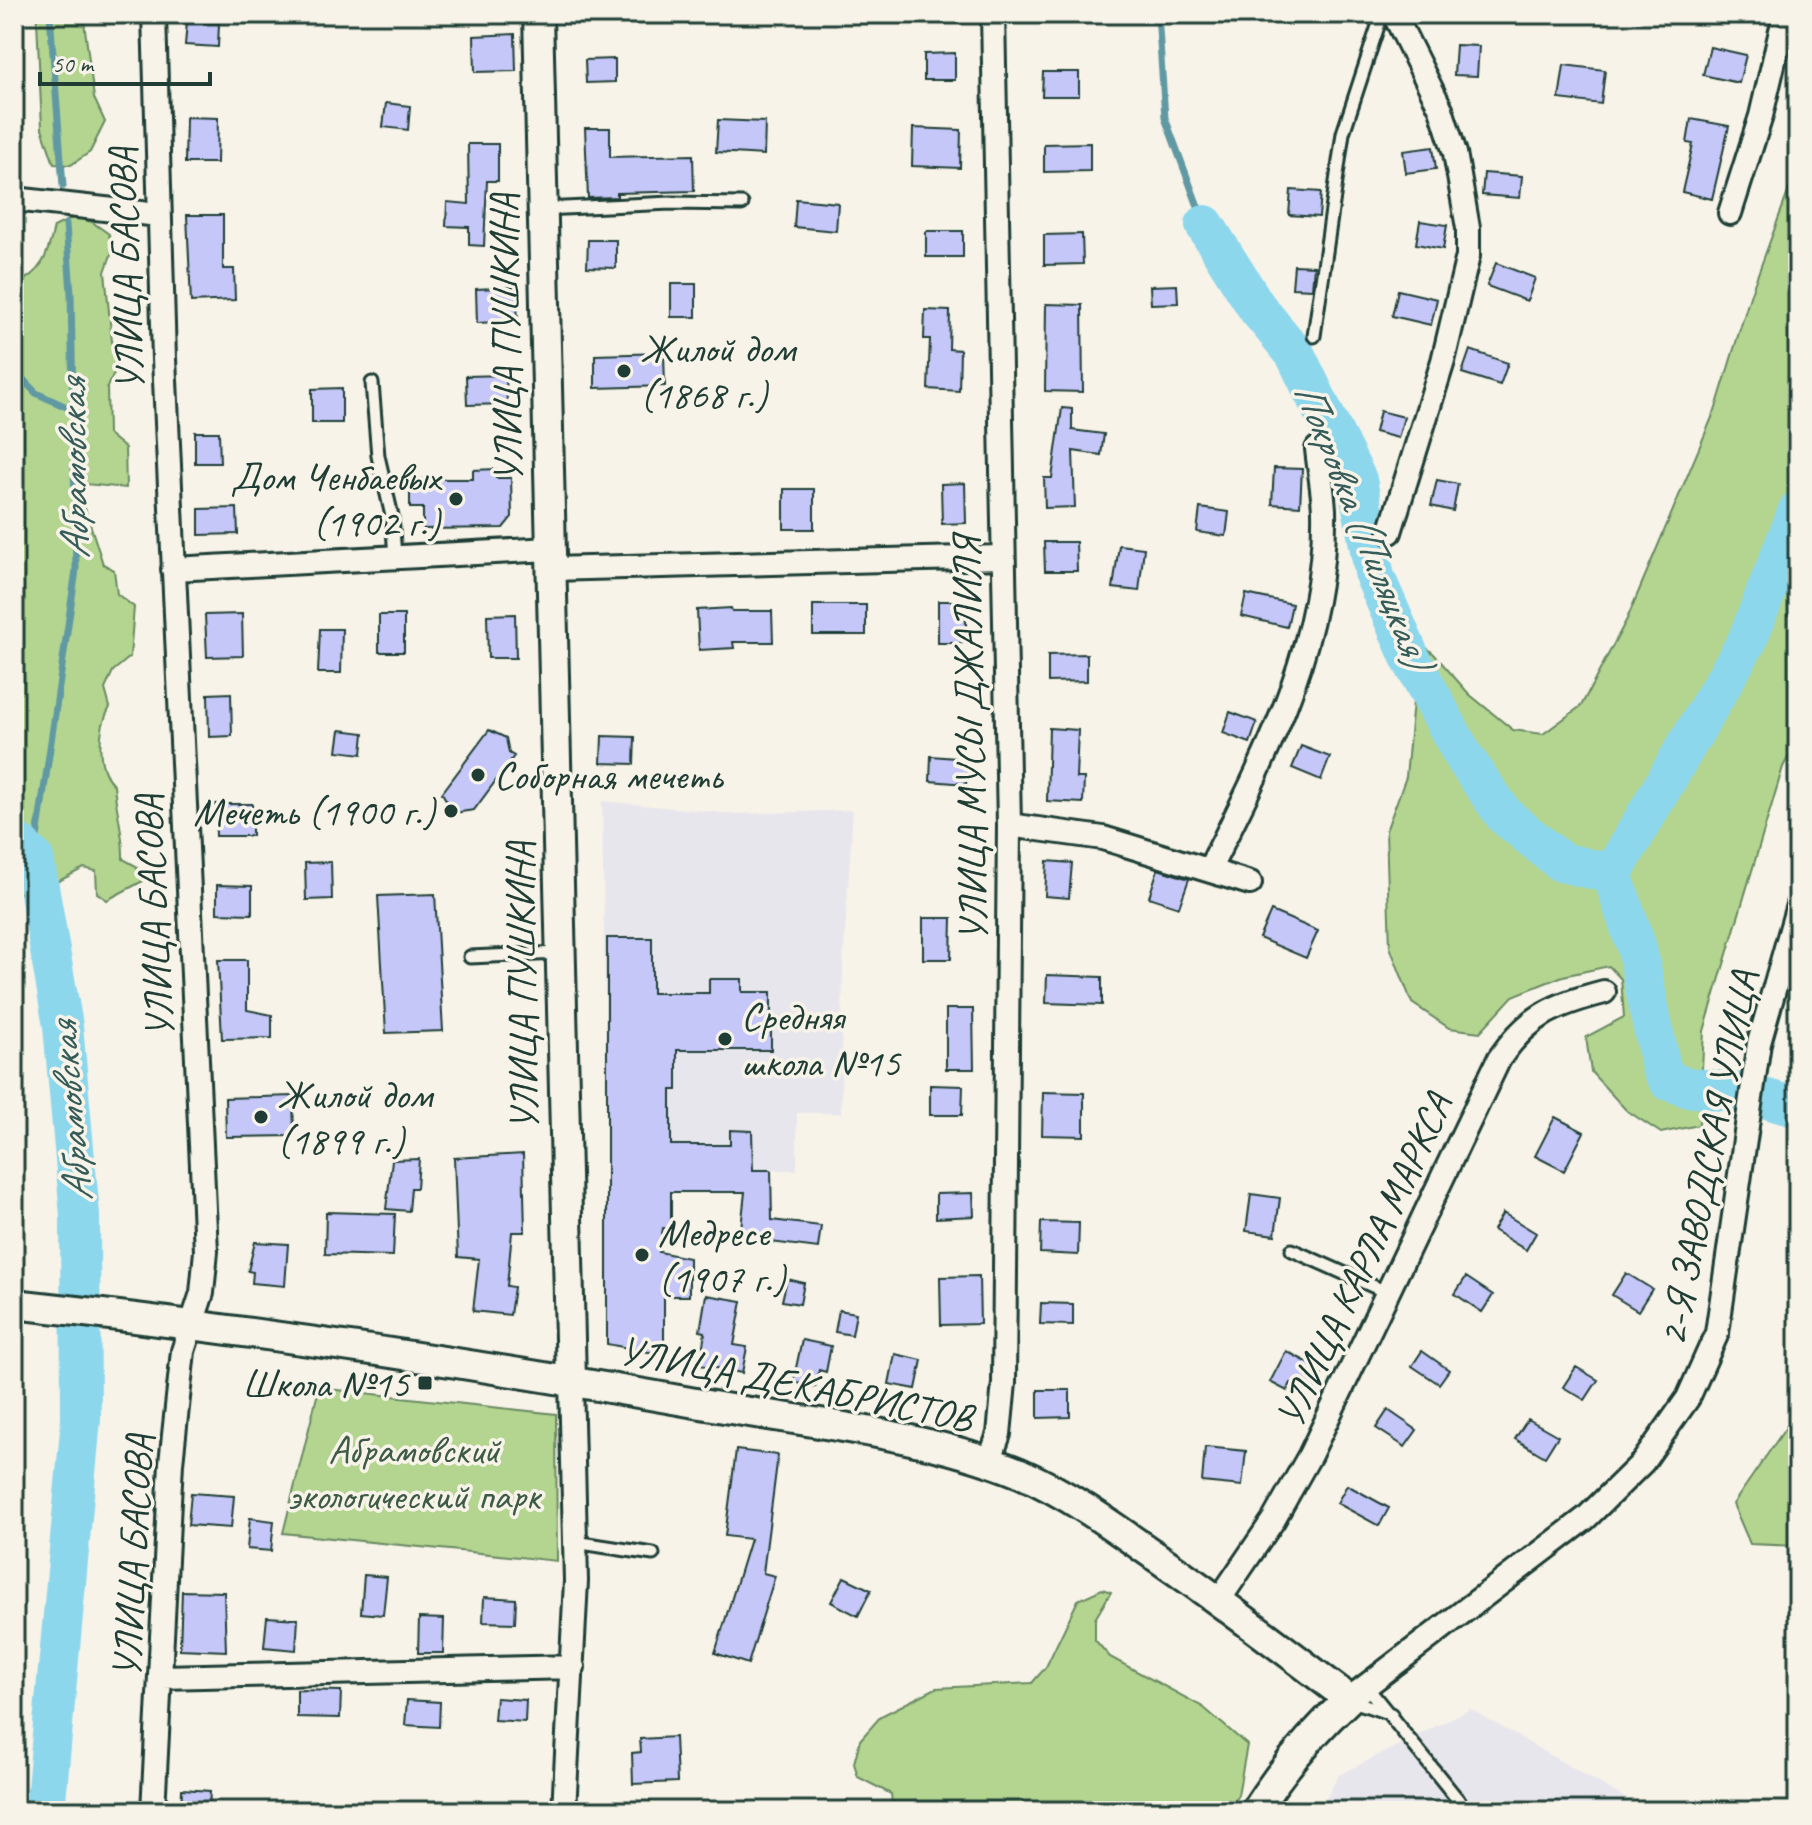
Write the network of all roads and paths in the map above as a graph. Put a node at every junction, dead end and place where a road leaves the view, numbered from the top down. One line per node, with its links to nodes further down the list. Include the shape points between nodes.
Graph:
1 (154, 14): 11 (street, УЛИЦА БАСОВА)
2 (538, 14): 9 (street, УЛИЦА ПУШКИНА)
3 (993, 14): 17 (street, УЛИЦА МУСЫ ДЖАЛИЛЯ)
4 (1382, 14): 12 (lane, via 1343,133)
5 (1394, 14): 15 (street, via 1441,109 1455,153 1468,256 1447,347)
6 (1785, 14): 10 (street, via 1761,116)
7 (14, 199): 11 (street)
8 (742, 204): 9 (lane)
9 (542, 209): 18 (street, УЛИЦА ПУШКИНА)
10 (1730, 213)
11 (159, 215): 19 (street, УЛИЦА БАСОВА)
12 (1314, 336)
13 (372, 383): 16 (lane)
14 (1317, 449): 21 (street, via 1323,542 1307,642 1277,731)
15 (1390, 532)
16 (395, 557): 18 (street); 19 (street)
17 (1001, 557): 18 (street); 20 (street, УЛИЦА МУСЫ ДЖАЛИЛЯ)
18 (551, 559): 24 (street, УЛИЦА ПУШКИНА)
19 (173, 569): 30 (street, УЛИЦА БАСОВА, via 206,1251 202,1293)
20 (1009, 825): 21 (street, via 1103,838); 32 (street, УЛИЦА МУСЫ ДЖАЛИЛЯ, via 1004,1383 999,1434)
21 (1210, 868): 22 (street)
22 (1250, 883)
23 (1798, 905): 38 (street, 2-Я ЗАВОДСКАЯ УЛИЦА, via 1759,1043 1717,1333 1688,1398 1643,1462 1586,1518)
24 (560, 953): 25 (lane); 31 (street, УЛИЦА ПУШКИНА)
25 (470, 957)
26 (1604, 992): 28 (street, УЛИЦА КАРЛА МАРКСА, via 1569,1001 1517,1033 1499,1059)
27 (1292, 1250): 28 (lane)
28 (1386, 1292): 35 (street, УЛИЦА КАРЛА МАРКСА, via 1310,1455)
29 (14, 1304): 30 (street, УЛИЦА ДЕКАБРИСТОВ)
30 (191, 1324): 31 (street, УЛИЦА ДЕКАБРИСТОВ); 37 (street, УЛИЦА БАСОВА, via 183,1351 170,1477)
31 (571, 1381): 32 (street, УЛИЦА ДЕКАБРИСТОВ, via 893,1438); 33 (street, УЛИЦА ПУШКИНА)
32 (989, 1462): 35 (street, УЛИЦА ДЕКАБРИСТОВ, via 1086,1508)
33 (575, 1542): 34 (lane); 36 (street, УЛИЦА ПУШКИНА)
34 (653, 1554)
35 (1219, 1600): 38 (street, УЛИЦА ДЕКАБРИСТОВ)
36 (573, 1667): 37 (street); 41 (street, УЛИЦА ПУШКИНА)
37 (162, 1677): 40 (street, УЛИЦА БАСОВА)
38 (1358, 1693): 39 (lane); 39 (lane); 42 (street, via 1293,1756)
39 (1391, 1714): 43 (lane)
40 (153, 1811)
41 (564, 1811)
42 (1255, 1811)
43 (1467, 1811)

